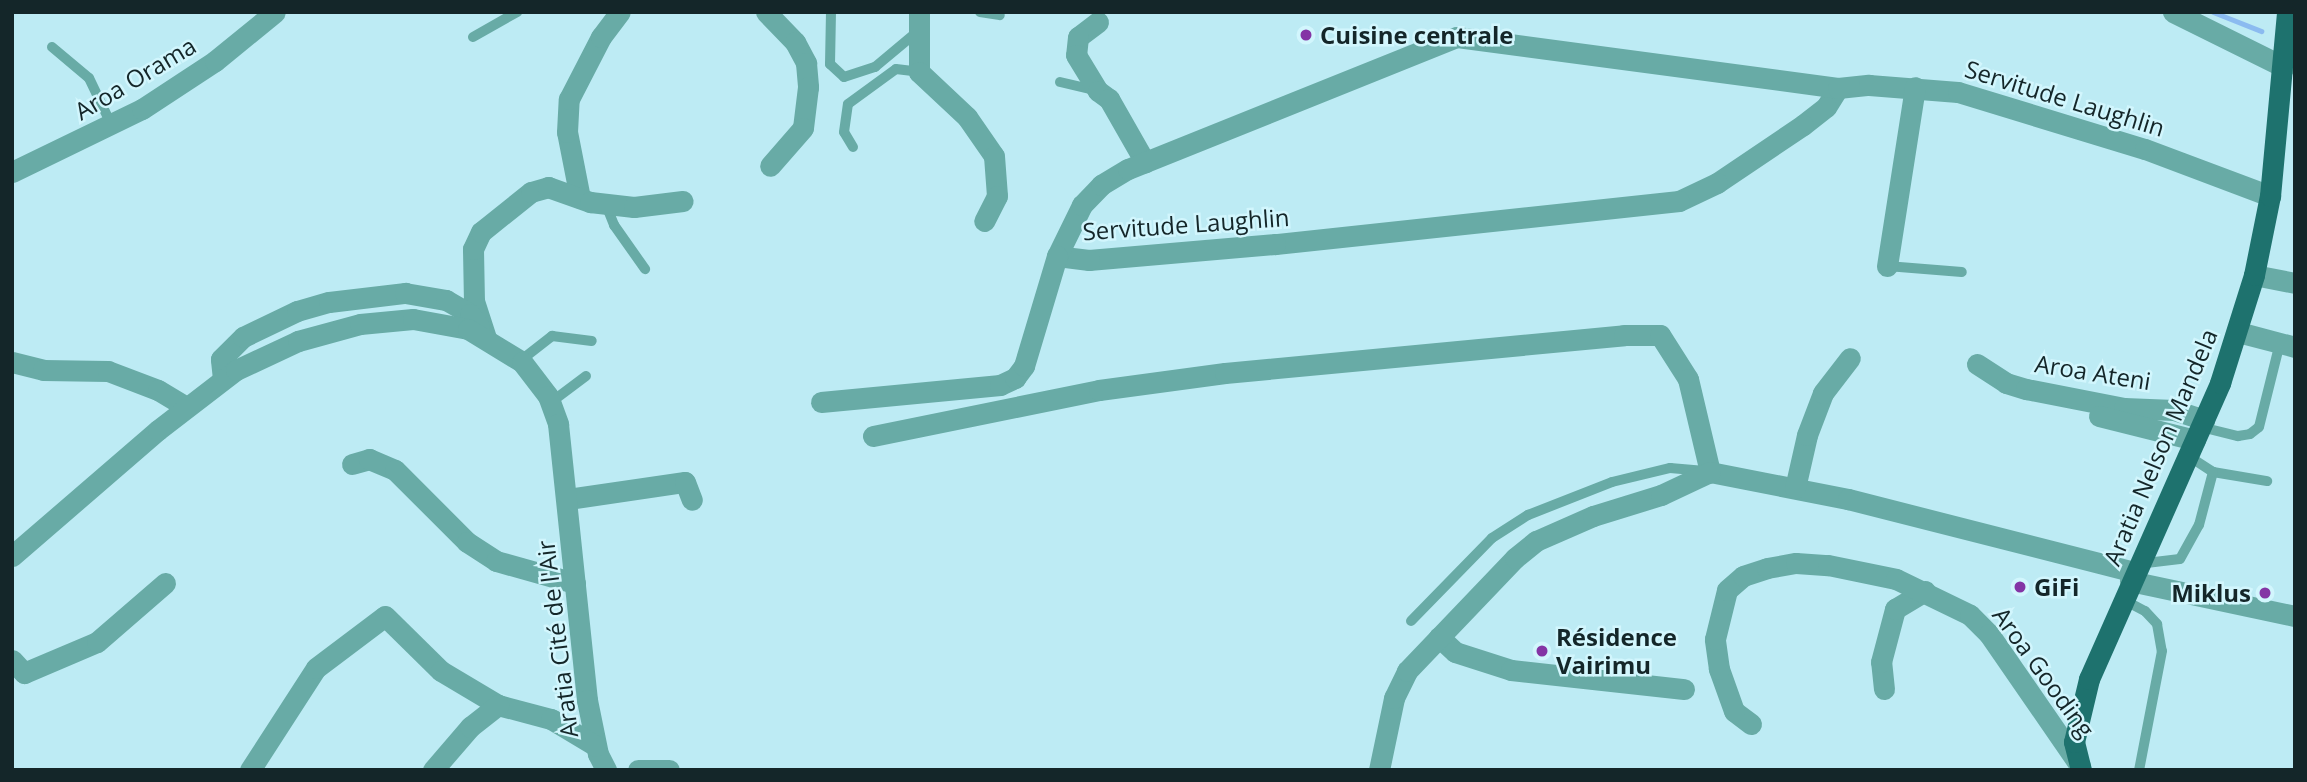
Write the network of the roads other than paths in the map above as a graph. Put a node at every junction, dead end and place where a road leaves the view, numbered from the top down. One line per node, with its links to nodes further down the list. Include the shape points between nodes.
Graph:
1 (275, 12): 20 (street, Aroa Orama, via 215,61)
2 (517, 12): 12 (lane)
3 (620, 12): 26 (street, via 601,37 569,99 567,132)
4 (766, 12): 23 (street, via 795,42 806,63 808,87 803,128)
5 (831, 12): 10 (lane, via 830,64 844,77 875,67)
6 (980, 12): 8 (lane)
7 (2173, 12): 14 (street)
8 (1000, 15)
9 (2290, 15): 14 (main road, Aratia Nelson Mandela)
10 (918, 22): 15 (street)
11 (1098, 22): 19 (street, via 1086,29 1075,46)
12 (473, 37)
13 (52, 47): 20 (lane, via 89,78)
14 (2284, 67): 25 (main road, Aratia Nelson Mandela)
15 (919, 72): 21 (lane, via 896,69 848,104 844,132); 29 (street, via 967,117 994,156 997,196)
16 (1060, 82): 19 (lane)
17 (1915, 87): 18 (street, Servitude Laughlin); 25 (street, Servitude Laughlin, via 1958,92 2052,119); 31 (street)
18 (1838, 88): 22 (street, Servitude Laughlin, via 1457,37); 30 (street, Servitude Laughlin, via 1826,107 1803,125 1717,183 1679,201 1235,248 1089,260)
19 (1097, 91): 22 (street, via 1109,99)
20 (111, 125): 24 (street, Aroa Orama)
21 (853, 147)
22 (1145, 162): 30 (street, Servitude Laughlin, via 1101,185 1082,205)
23 (770, 166)
24 (12, 172)
25 (2270, 196): 34 (main road, Aratia Nelson Mandela)
26 (580, 198): 28 (street); 37 (street, via 548,187 531,192 481,232 473,249 472,275 474,302)
27 (683, 201): 28 (street)
28 (606, 205): 32 (lane, via 614,225)
29 (984, 220)
30 (1058, 256): 48 (street, via 1024,366 1015,378 1000,385)
31 (1887, 267): 33 (lane)
32 (645, 269)
33 (1962, 272)
34 (2254, 275): 35 (street); 36 (main road, Aratia Nelson Mandela)
35 (2295, 283)
36 (2238, 332): 39 (street); 51 (main road, Aratia Nelson Mandela)
37 (486, 338): 41 (street, Aratia Cité de l'Air); 45 (street, Aratia Cité de l'Air, via 439,321 360,324 298,341); 45 (street, Aratia Cité de l'Air, via 470,314 446,300 405,293 370,294 297,311 243,337 222,359)
38 (592, 341): 41 (lane, via 552,336)
39 (2287, 345): 51 (lane, via 2259,427 2238,436)
40 (1850, 358): 56 (street, via 1823,393)
41 (520, 361): 47 (street, Aratia Cité de l'Air)
42 (12, 362): 49 (street, via 43,370 108,370)
43 (1977, 365): 51 (street, Aroa Ateni, via 2026,389 2123,408 2174,410)
44 (586, 376): 47 (lane)
45 (223, 380): 49 (street, Aratia Cité de l'Air)
46 (2005, 394): 51 (street)
47 (550, 402): 57 (street, Aratia Cité de l'Air)
48 (821, 402)
49 (186, 407): 59 (street, Aratia Cité de l'Air)
50 (873, 436): 53 (street, via 1099,390 1225,373 1660,335 1688,379)
51 (2197, 436): 54 (lane); 60 (main road, Aratia Nelson Mandela)
52 (352, 464): 62 (street, via 369,459 395,470 467,541 496,561)
53 (1710, 472): 56 (street); 65 (lane, via 1670,468 1612,482 1528,515 1492,538); 66 (street, via 1536,541)
54 (2213, 472): 55 (lane); 60 (lane, via 2199,526 2180,559)
55 (2267, 481)
56 (1795, 488): 60 (street)
57 (568, 499): 58 (street, via 685,482); 62 (street, Aratia Cité de l'Air)
58 (692, 500)
59 (13, 554)
60 (2131, 579): 64 (street); 73 (main road, Aratia Nelson Mandela, via 2089,679 2077,721 2074,741); 80 (lane, via 2145,611 2157,624 2162,651)
61 (165, 583): 67 (street, via 97,642 24,673)
62 (575, 583): 72 (street, Aratia Cité de l'Air)
63 (1925, 591): 69 (street, via 1895,609 1881,662); 71 (street, Aroa Gooding, via 1896,579 1828,565 1796,563 1742,576 1727,590 1715,639 1724,692 1734,710); 73 (street, Aroa Gooding, via 1970,615 1989,634)
64 (2295, 616)
65 (1411, 621)
66 (1439, 637): 68 (street, via 1455,652 1511,670); 79 (street, via 1407,671 1394,698)
67 (12, 660)
68 (1684, 689)
69 (1884, 690)
70 (498, 705): 72 (street, via 551,719); 74 (street, via 441,671 385,616 350,638 309,675); 75 (street, via 470,727)
71 (1751, 724)
72 (596, 746): 76 (street, Aratia Cité de l'Air)
73 (2081, 769)
74 (250, 770)
75 (433, 770)
76 (606, 770)
77 (638, 770): 78 (street)
78 (670, 770)
79 (1379, 770)
80 (2139, 770)

